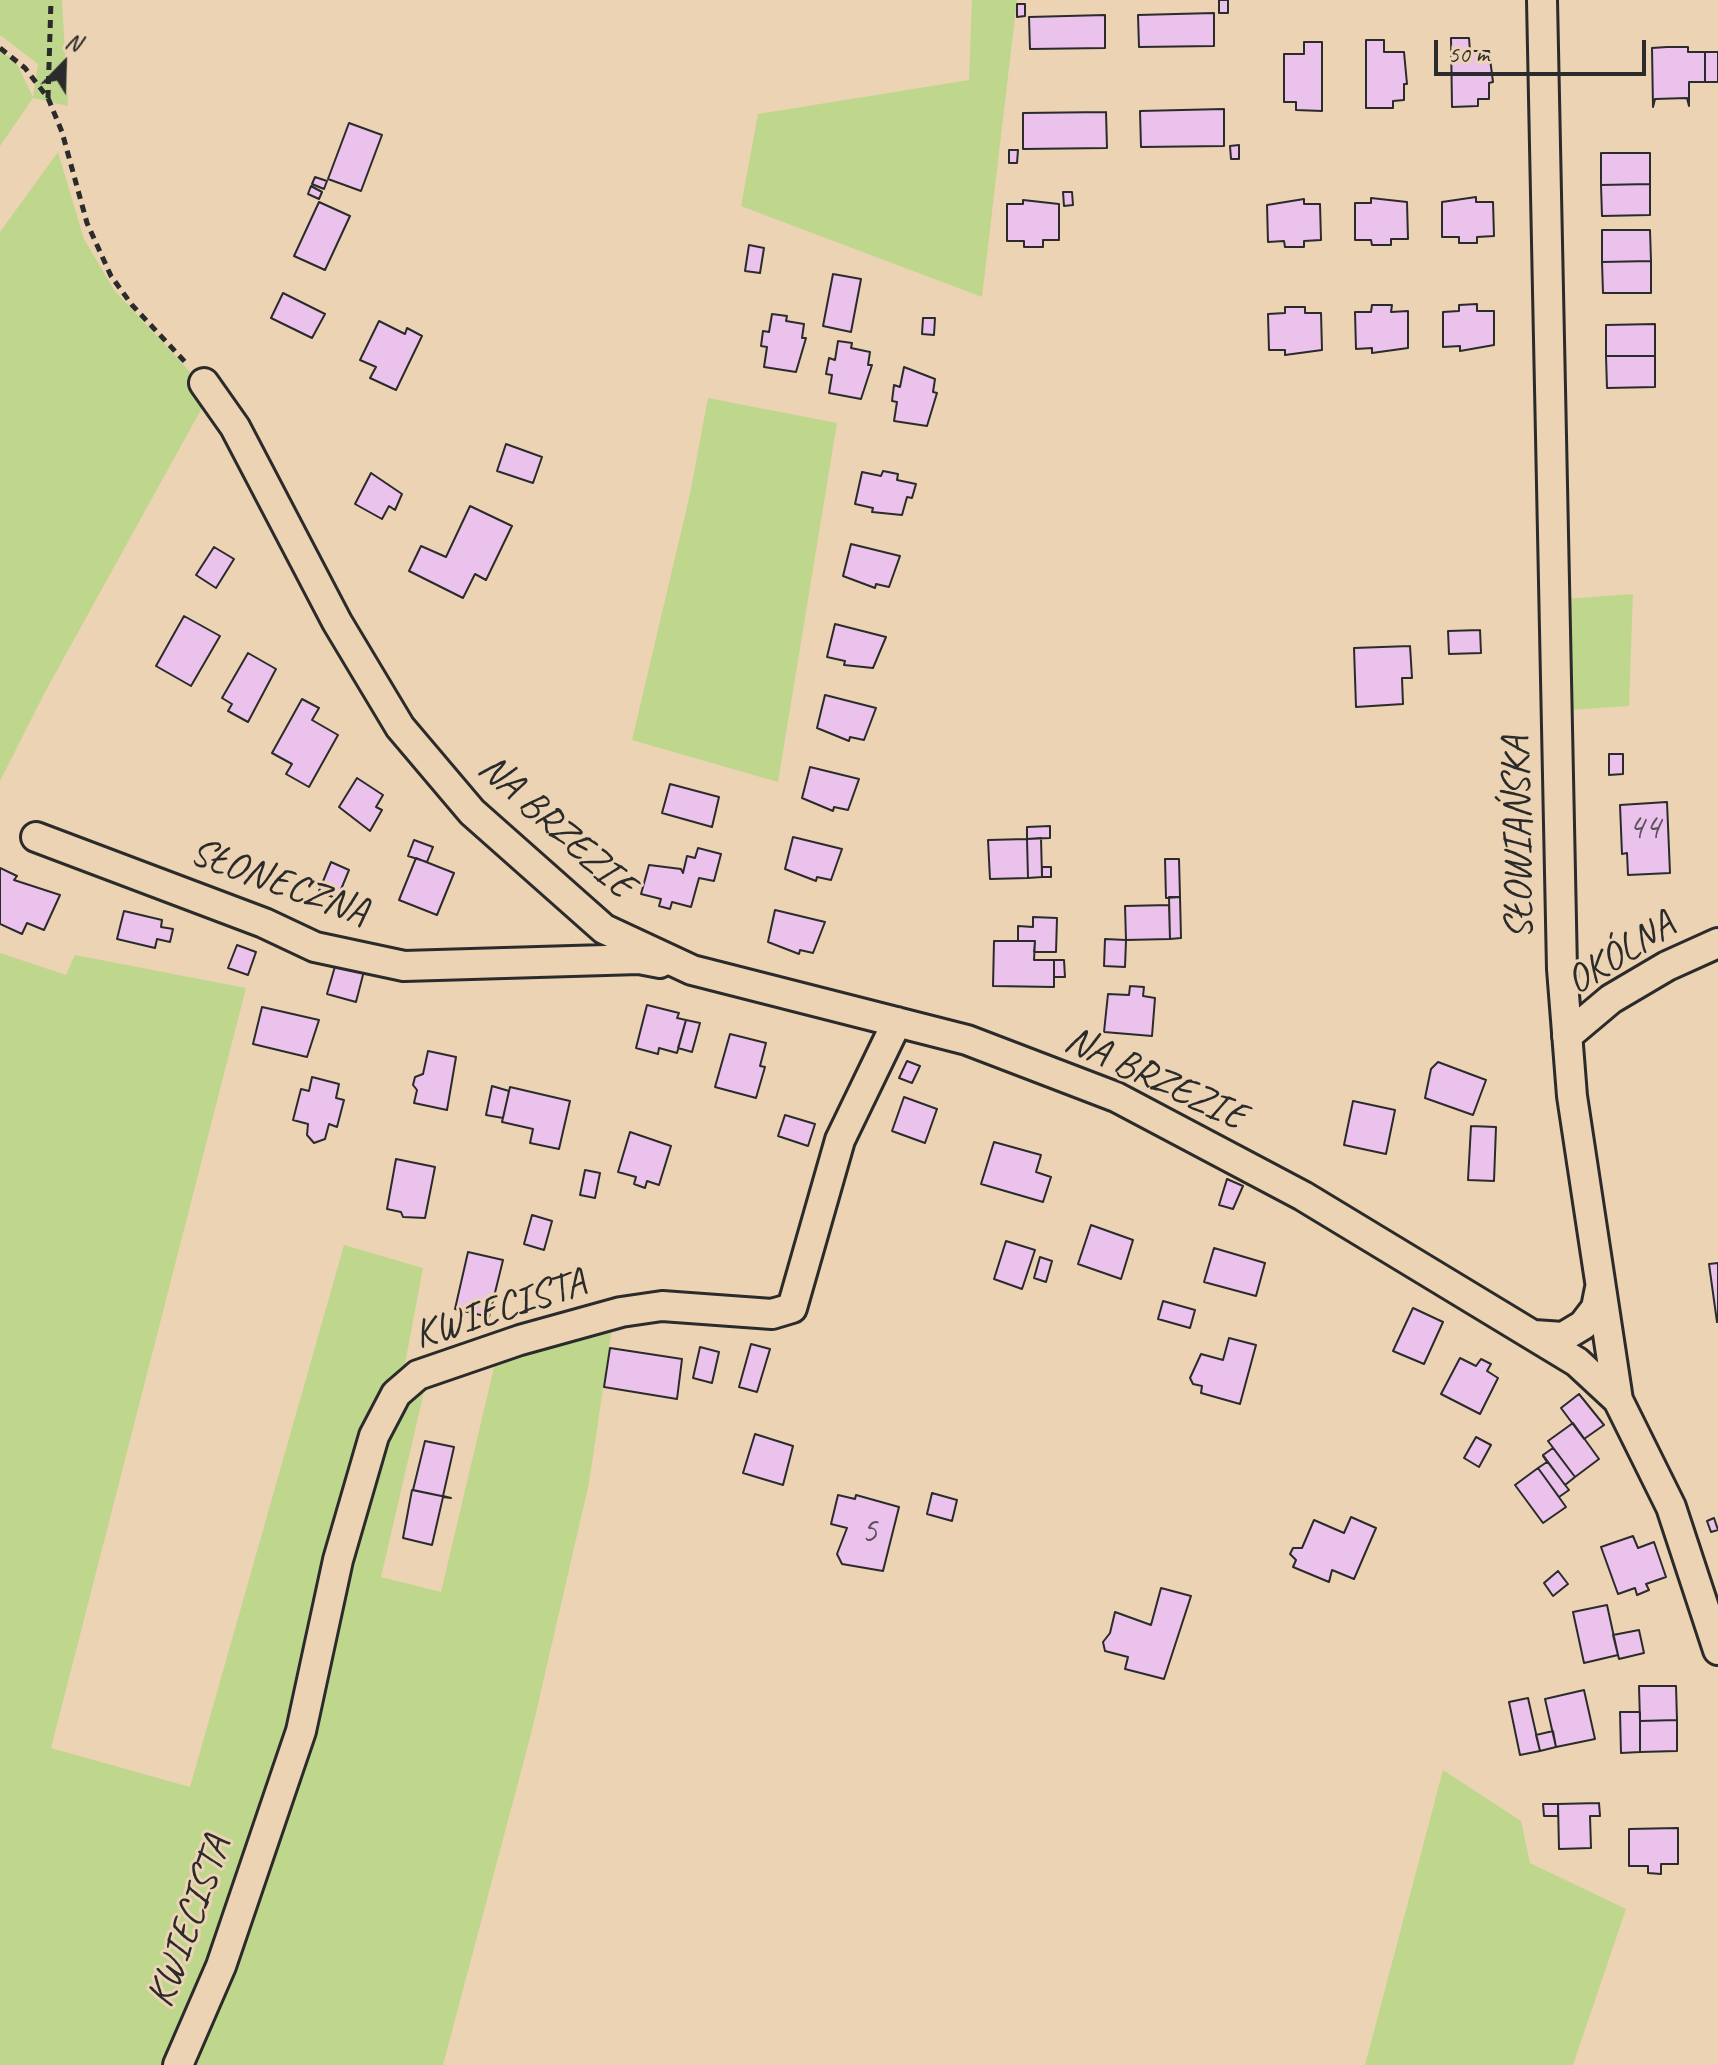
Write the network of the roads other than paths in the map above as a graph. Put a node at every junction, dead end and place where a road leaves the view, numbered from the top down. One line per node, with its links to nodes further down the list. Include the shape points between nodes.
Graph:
1 (1542, 0): 7 (street, SŁOWIAŃSKA, via 1551,583)
2 (204, 383): 5 (street, NA BRZEZIE, via 235,427 345,635 423,758 482,821 604,929)
3 (36, 837): 5 (street, SŁONECZNA, via 315,947 404,966 639,959)
4 (1718, 943): 7 (street, OKÓLNA, via 1611,999)
5 (692, 970): 6 (street, NA BRZEZIE)
6 (897, 1022): 9 (street, NA BRZEZIE, via 967,1040 1116,1097 1303,1196); 12 (street, KWIECISTA, via 840,1140 792,1308 772,1314 662,1306 621,1312 418,1375 396,1394 374,1436 338,1560 301,1731 221,1966)
7 (1567, 1036): 8 (street, SŁOWIAŃSKA)
8 (1601, 1283): 9 (street, via 1596,1308 1583,1325 1563,1337); 10 (street, SŁOWIAŃSKA)
9 (1534, 1335): 10 (street, NA BRZEZIE, via 1577,1362)
10 (1618, 1400): 11 (street, SŁOWIAŃSKA, via 1671,1507)
11 (1718, 1650)
12 (178, 2065)

